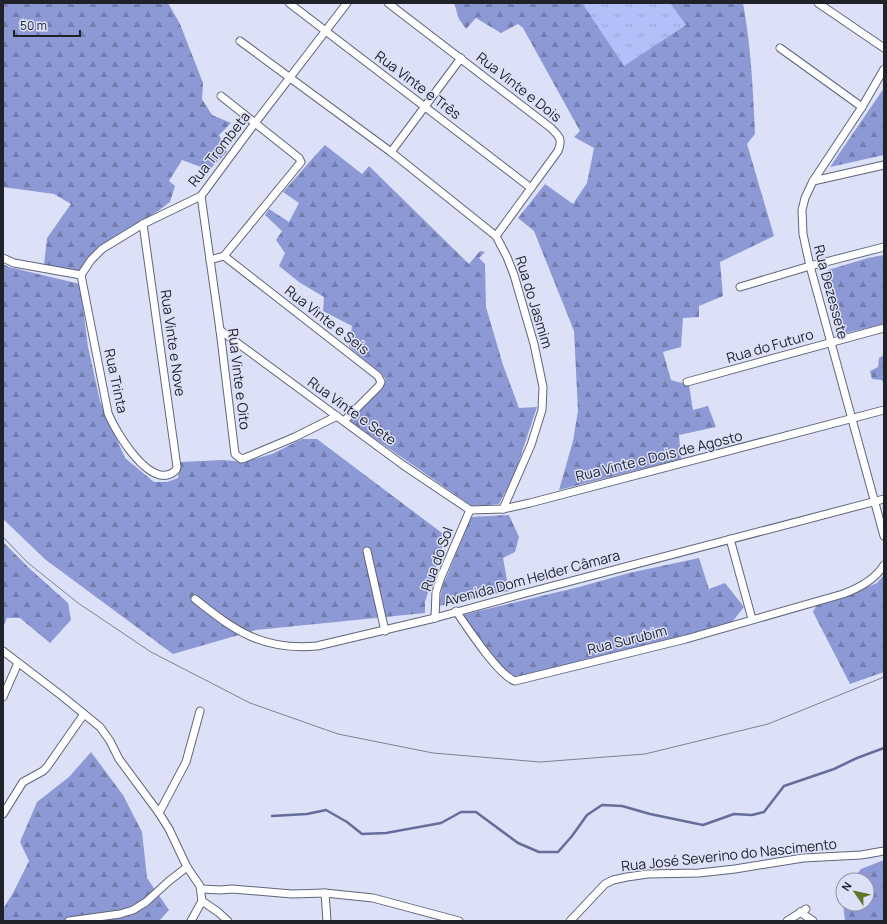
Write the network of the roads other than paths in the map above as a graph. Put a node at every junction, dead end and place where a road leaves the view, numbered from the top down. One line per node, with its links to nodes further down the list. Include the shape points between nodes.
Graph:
1 (289, 3): 5 (street, Rua Vinte e Três)
2 (347, 3): 5 (street, Rua Trombeta)
3 (388, 3): 9 (street, Rua Vinte e Dois)
4 (818, 3): 8 (street)
5 (326, 32): 11 (street, Rua Trombeta); 13 (street, Rua Vinte e Três)
6 (240, 41): 11 (street, Rua do Jasmim)
7 (780, 48): 14 (street)
8 (884, 48)
9 (461, 58): 13 (street, Rua Vinte e Dois); 19 (street, Rua Vinte e Dois, via 551,128 561,140 558,151)
10 (884, 69): 14 (street, Rua Dezessete)
11 (290, 78): 15 (street, Rua Trombeta); 16 (street, Rua do Jasmim)
12 (221, 96): 15 (street)
13 (424, 106): 16 (street, Rua Vinte e Dois); 19 (street, Rua Vinte e Três)
14 (862, 107): 18 (street, Rua Dezessete)
15 (255, 124): 20 (street, Rua Trombeta); 24 (street, via 301,162)
16 (391, 152): 22 (street, Rua do Jasmim)
17 (884, 165): 18 (street)
18 (813, 181): 27 (street, Rua Dezessete, via 802,210 803,234)
19 (531, 188): 22 (street, Rua Vinte e Dois)
20 (201, 196): 21 (street, Rua Trombeta); 26 (street, Rua Vinte e Oito)
21 (143, 224): 28 (street, Rua Trombeta, via 102,249); 38 (street, Rua Vinte e Nove)
22 (496, 236): 41 (street, Rua do Jasmim, via 514,275 534,344 543,387 542,410 531,445)
23 (884, 247): 27 (street)
24 (224, 256): 26 (street); 37 (street, Rua Vinte e Seis, via 378,376 381,382 379,386)
25 (3, 258): 28 (street, via 22,265)
26 (210, 260): 31 (street, Rua Vinte e Oito)
27 (810, 266): 29 (street); 32 (street, Rua Dezessete)
28 (81, 275): 38 (street, Rua Trinta, via 108,413 112,422 132,453 150,472 160,476 171,474)
29 (740, 287)
30 (884, 328): 32 (street, Rua do Futuro)
31 (220, 330): 35 (street, Rua Vinte e Sete); 35 (street, Rua Vinte e Oito, via 235,454 238,457 245,458)
32 (831, 342): 33 (street, Rua do Futuro); 36 (street, Rua Dezessete)
33 (687, 382)
34 (884, 410): 36 (street, Rua Vinte e Dois de Agosto)
35 (337, 416): 37 (street, Rua Vinte e Sete)
36 (852, 418): 40 (street, Rua Dezessete); 41 (street, Rua Vinte e Dois de Agosto)
37 (344, 421): 42 (street, Rua Vinte e Sete)
38 (177, 467)
39 (884, 499): 40 (street, Avenida Dom Helder Câmara)
40 (874, 502): 43 (street, Rua Dezessete); 44 (street, Avenida Dom Helder Câmara)
41 (503, 509): 42 (street, Rua Vinte e Dois de Agosto)
42 (470, 510): 49 (street, Rua do Sol, via 436,592)
43 (884, 536)
44 (730, 539): 48 (street, Avenida Dom Helder Câmara); 50 (street)
45 (367, 551): 51 (street)
46 (884, 565): 50 (street, via 880,572 855,589)
47 (195, 599): 51 (street, Avenida Dom Helder Câmara, via 237,630 260,641 286,647 317,646)
48 (456, 611): 49 (street, Avenida Dom Helder Câmara); 50 (street, Rua Surubim, via 485,652 508,678 515,681)
49 (435, 618): 51 (street, Avenida Dom Helder Câmara)
50 (752, 620)
51 (385, 631)
52 (3, 651): 53 (street)
53 (18, 663): 54 (street); 56 (street)
54 (3, 697)
55 (200, 711): 57 (street, via 186,762)
56 (84, 714): 57 (street, via 100,727 119,759); 58 (street, via 43,772 23,782)
57 (159, 813): 60 (street)
58 (3, 814)
59 (884, 851): 64 (street, Rua José Severino do Nascimento, via 861,855 803,858 699,873 626,877 605,884)
60 (187, 867): 61 (street); 65 (street, via 133,910)
61 (202, 889): 62 (street, via 292,894); 63 (street)
62 (325, 893): 68 (street); 69 (street, via 373,898)
63 (202, 901): 66 (street); 67 (street)
64 (574, 920)
65 (69, 921)
66 (191, 921)
67 (228, 921)
68 (327, 921)
69 (459, 921)
70 (787, 921): 71 (street, via 803,911)
71 (813, 921)

